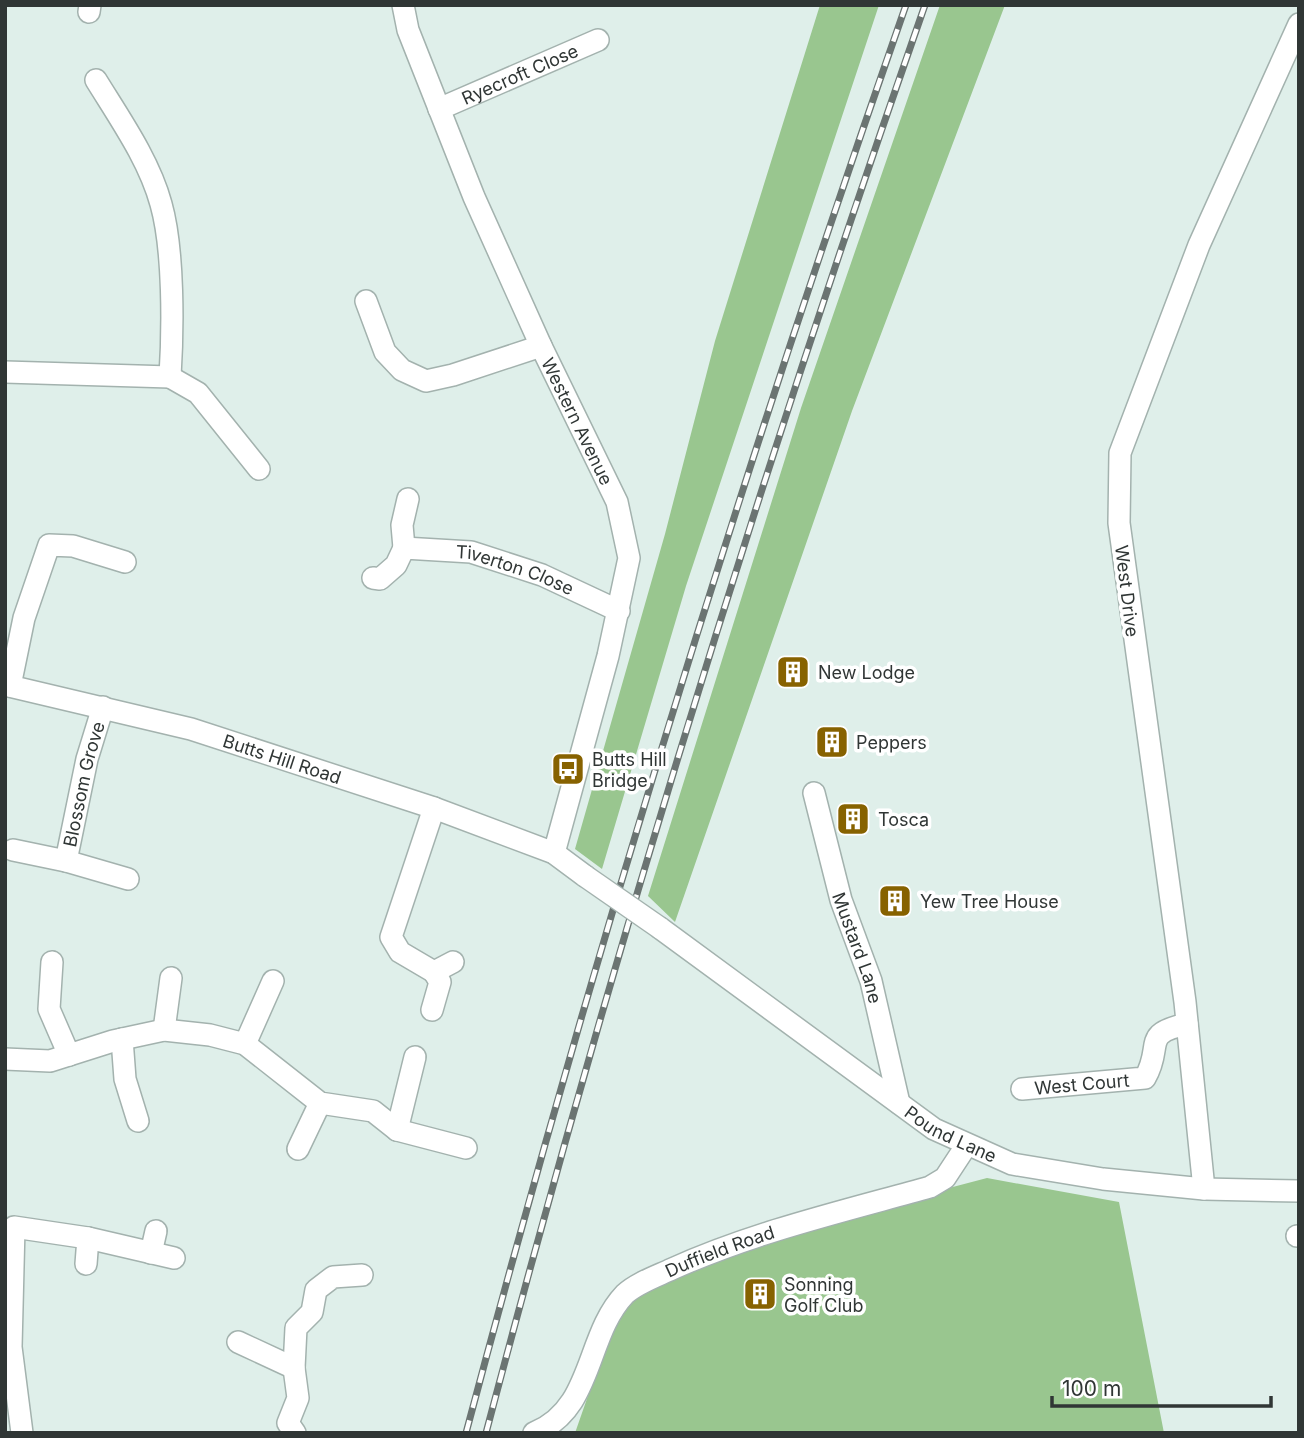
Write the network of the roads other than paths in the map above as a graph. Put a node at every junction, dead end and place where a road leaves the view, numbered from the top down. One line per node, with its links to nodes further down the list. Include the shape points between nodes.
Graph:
1 (403, 5): 5 (street, Western Avenue)
2 (1299, 24): 28 (street, West Drive, via 1199,245 1120,453 1119,523 1128,601)
3 (598, 40): 5 (street, Ryecroft Close)
4 (96, 80): 9 (street, via 138,149 162,205 170,278)
5 (439, 109): 7 (street, Western Avenue)
6 (366, 301): 7 (street, via 382,324 385,352 402,370 426,381)
7 (541, 346): 15 (street, Western Avenue, via 617,502 629,558)
8 (5, 372): 9 (street)
9 (170, 377): 10 (street, via 198,393 234,449)
10 (259, 469)
11 (408, 499): 12 (street, via 402,525)
12 (404, 548): 14 (street, via 396,565 380,579); 15 (street, Tiverton Close, via 471,552 542,575)
13 (125, 562): 16 (street, via 73,546 49,545)
14 (373, 578)
15 (619, 611): 21 (street, Western Avenue)
16 (7, 686): 17 (street, Butts Hill Road)
17 (103, 706): 19 (street, Butts Hill Road, via 191,729); 22 (street, Blossom Grove)
18 (814, 793): 37 (street, Mustard Lane, via 841,900 877,1006)
19 (434, 808): 21 (street, Butts Hill Road); 27 (street, via 391,937 400,952 444,967)
20 (13, 850): 22 (street, Blossom Grove)
21 (554, 853): 37 (street, Pound Lane, bridge)
22 (66, 862): 23 (street, Blossom Grove)
23 (128, 879)
24 (52, 962): 32 (street, via 49,1009)
25 (171, 978): 29 (street)
26 (273, 981): 31 (street)
27 (432, 1010)
28 (1187, 1024): 35 (street, West Court, via 1163,1029 1154,1041 1154,1062 1145,1078); 43 (street, West Drive)
29 (164, 1030): 30 (street); 31 (street)
30 (122, 1039): 32 (street); 38 (street, via 125,1079)
31 (245, 1044): 36 (street)
32 (69, 1055): 34 (street, via 50,1061)
33 (415, 1057): 39 (street)
34 (5, 1059)
35 (1022, 1089)
36 (320, 1103): 39 (street, via 374,1102); 42 (street)
37 (899, 1103): 40 (street, Pound Lane)
38 (138, 1121)
39 (397, 1130): 41 (street)
40 (966, 1146): 43 (street, Pound Lane, via 1012,1164); 56 (street, Duffield Road, via 945,1178 930,1186 753,1238 691,1260 626,1293 608,1316 583,1384 570,1405 559,1419)
41 (466, 1148)
42 (298, 1149)
43 (1204, 1189): 44 (street, Pound Lane)
44 (1299, 1191)
45 (10, 1226): 47 (street); 54 (street, via 11,1348)
46 (156, 1231): 48 (street)
47 (88, 1238): 48 (street); 50 (street)
48 (150, 1253): 49 (street)
49 (174, 1258)
50 (86, 1264)
51 (362, 1275): 53 (street, via 333,1277 316,1290 312,1312 296,1328)
52 (238, 1342): 53 (street)
53 (294, 1368): 55 (street, via 298,1398 288,1423)
54 (22, 1433)
55 (295, 1433)
56 (534, 1433)

